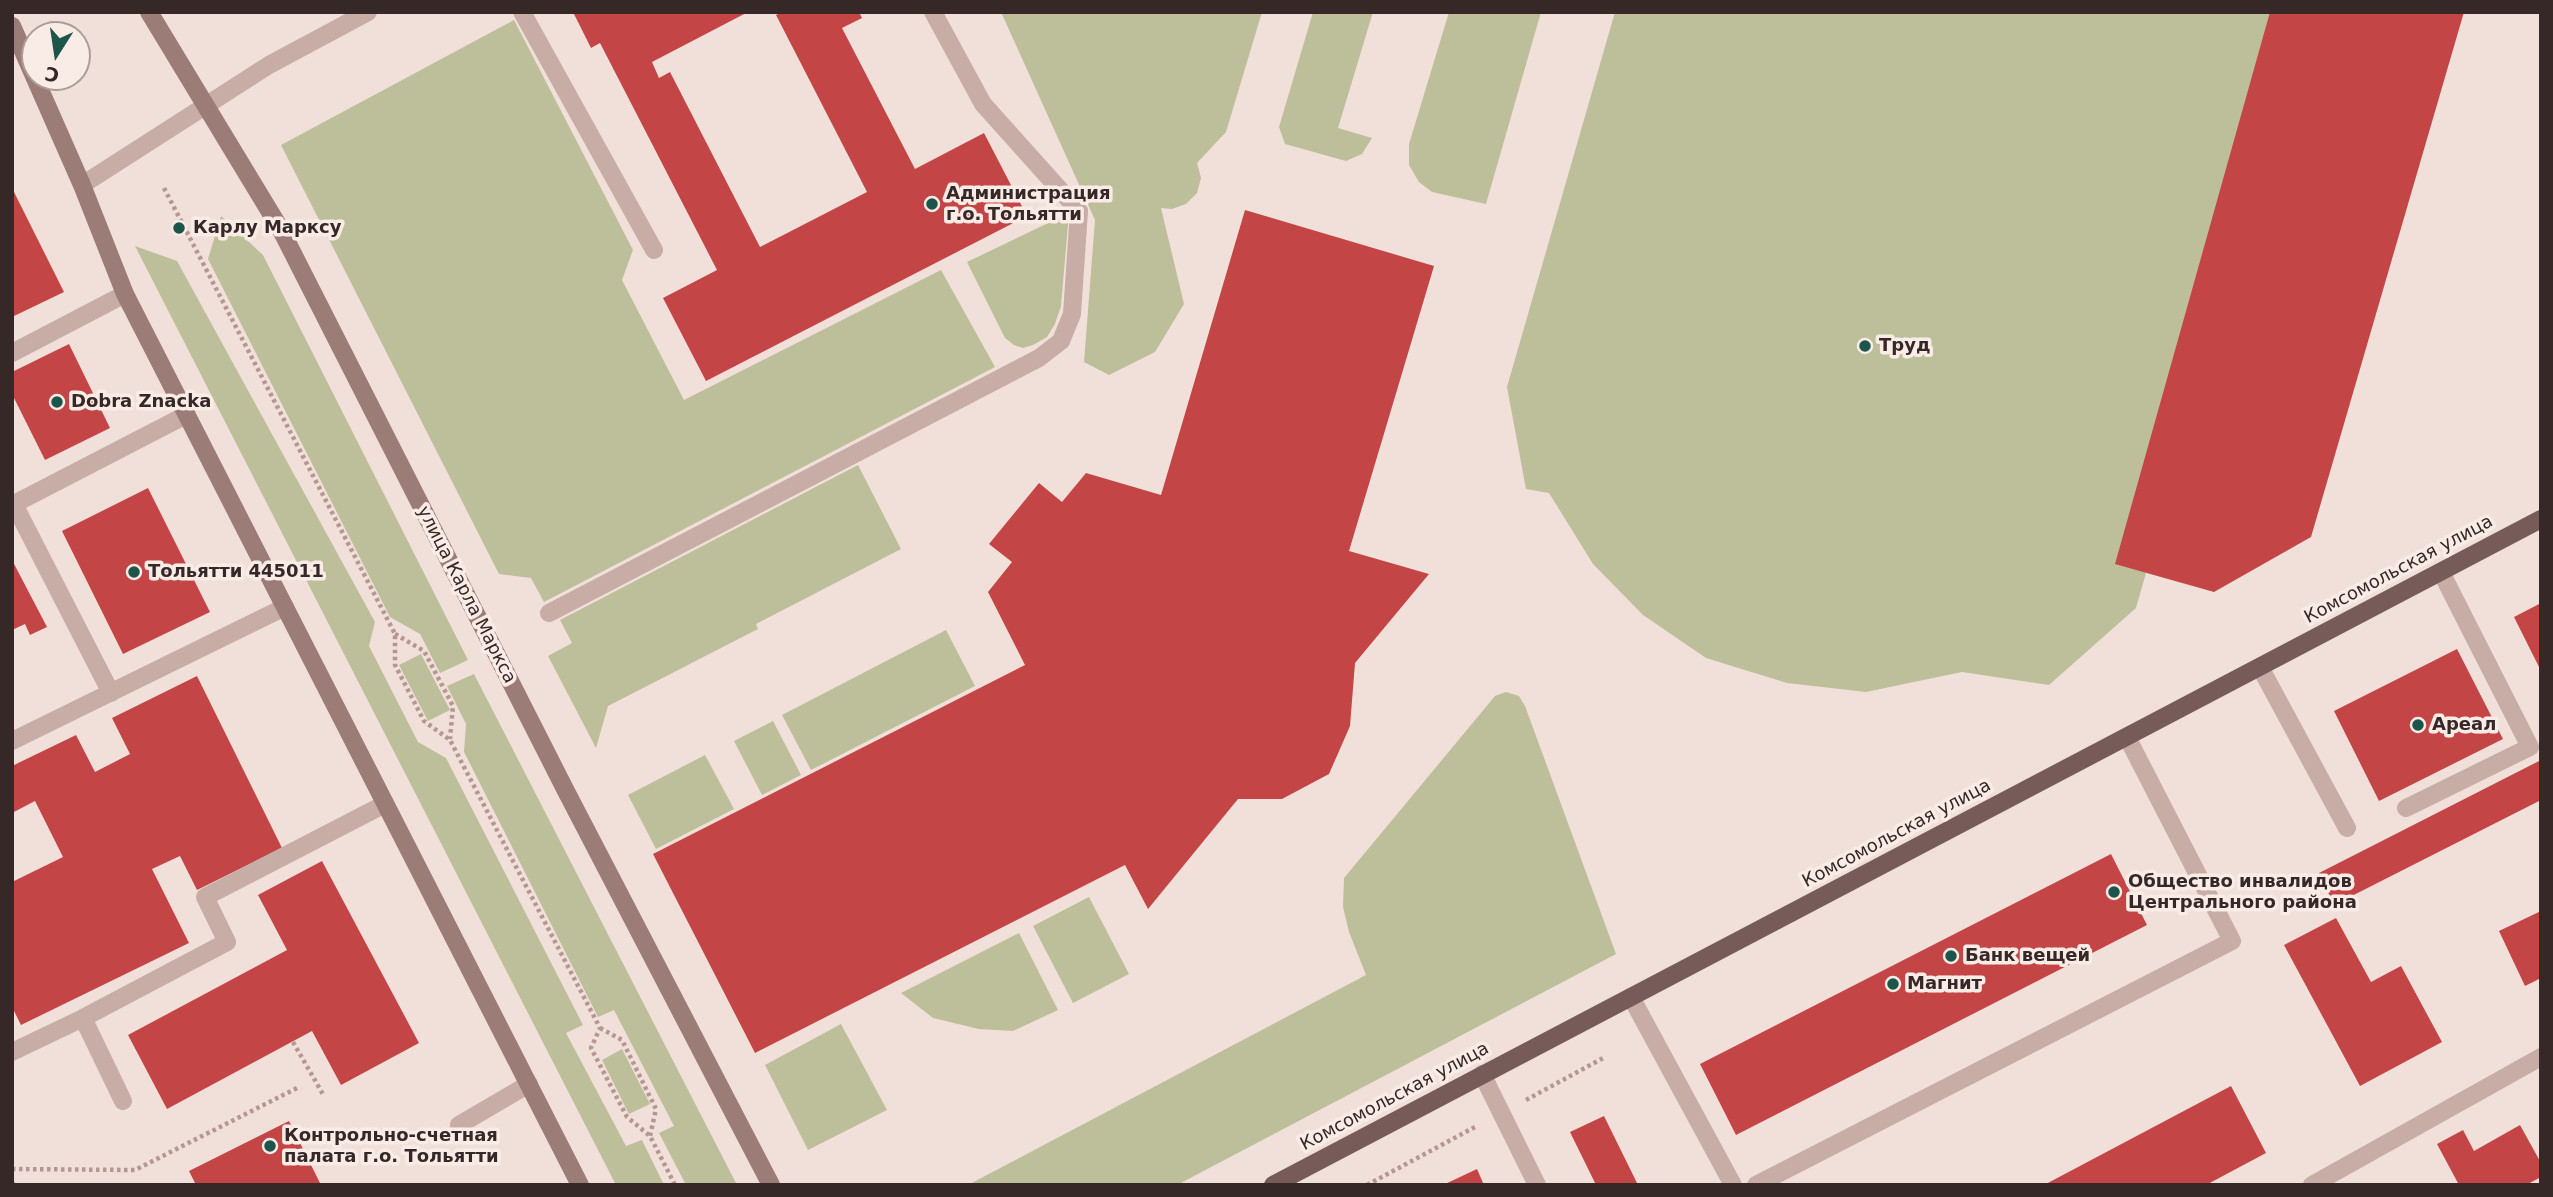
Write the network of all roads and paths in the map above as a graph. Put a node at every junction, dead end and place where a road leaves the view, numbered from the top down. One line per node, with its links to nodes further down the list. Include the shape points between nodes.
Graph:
1 (149, 12): 6 (main road, улица Карла Маркса)
2 (368, 12): 6 (street, via 269,65)
3 (522, 12): 9 (street)
4 (933, 12): 17 (street, via 983,104 1079,211 1072,314 1061,341 1039,358)
5 (12, 26): 7 (main road)
6 (205, 107): 7 (street); 44 (main road, улица Карла Маркса, via 281,230)
7 (82, 185): 10 (main road)
8 (164, 188): 18 (path)
9 (654, 250)
10 (125, 294): 11 (street); 12 (main road)
11 (12, 354)
12 (186, 415): 13 (street); 16 (main road)
13 (13, 505): 20 (street)
14 (2541, 519): 15 (main road, Комсомольская улица)
15 (2441, 572): 19 (main road, Комсомольская улица); 25 (street, via 2530,747)
16 (285, 607): 20 (street); 24 (main road)
17 (549, 613)
18 (395, 634): 22 (path, via 395,664 424,721); 22 (path, via 424,651 453,706)
19 (2260, 667): 21 (main road, Комсомольская улица); 26 (street)
20 (111, 693): 23 (street)
21 (2127, 737): 27 (main road, Комсомольская улица); 48 (street, via 2232,941)
22 (450, 740): 29 (path)
23 (12, 741)
24 (385, 804): 28 (street, via 205,897 227,942); 34 (main road)
25 (2406, 808)
26 (2347, 828)
27 (1631, 997): 33 (main road, Комсомольская улица); 47 (street)
28 (83, 1018): 31 (street); 37 (street)
29 (600, 1028): 39 (path, via 622,1040 656,1109); 39 (path, via 591,1048 626,1117)
30 (293, 1042): 36 (path)
31 (12, 1052)
32 (2541, 1057): 49 (street)
33 (1482, 1074): 41 (main road, Комсомольская улица); 46 (street)
34 (529, 1084): 38 (street); 42 (main road)
35 (299, 1087): 40 (path, via 135,1170)
36 (324, 1096)
37 (123, 1101)
38 (459, 1125)
39 (650, 1136): 43 (path)
40 (12, 1169)
41 (1297, 1179): 45 (main road, Комсомольская улица)
42 (580, 1185)
43 (675, 1185)
44 (771, 1185)
45 (1273, 1185)
46 (1537, 1185)
47 (1733, 1185)
48 (1756, 1185)
49 (2312, 1185)

